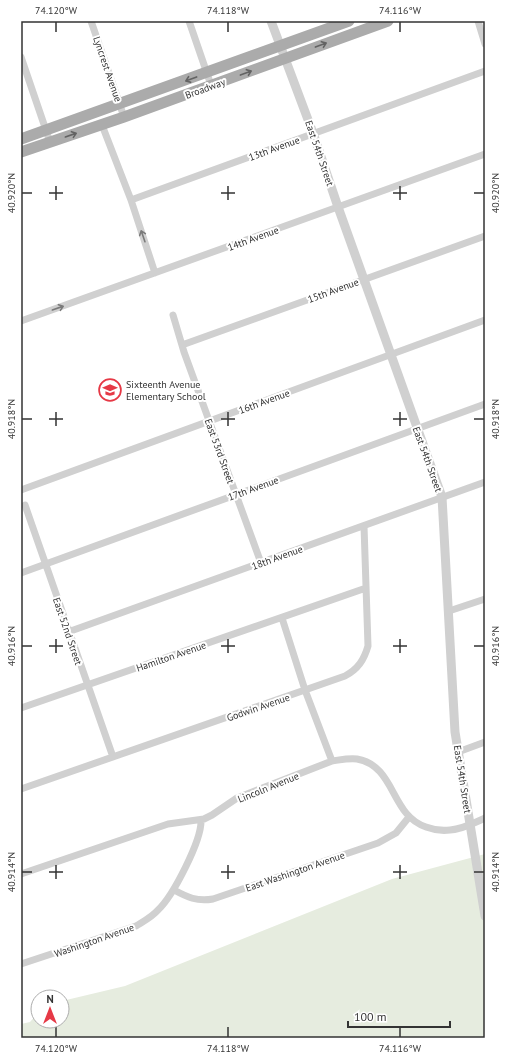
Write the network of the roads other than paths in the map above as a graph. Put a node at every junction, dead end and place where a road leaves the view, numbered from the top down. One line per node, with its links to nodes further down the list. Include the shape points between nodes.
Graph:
1 (91, 21): 14 (street, Lyncrest Avenue)
2 (189, 21): 12 (street)
3 (271, 21): 8 (street, East 54th Street)
4 (349, 21): 8 (main road, Broadway)
5 (388, 21): 10 (main road, Broadway, one-way to 5)
6 (478, 21): 7 (street)
7 (485, 44)
8 (280, 46): 10 (street, East 54th Street); 12 (main road, Broadway)
9 (21, 57): 17 (street)
10 (285, 59): 13 (main road, Broadway, one-way to 10); 18 (street, East 54th Street)
11 (485, 71): 18 (street, 13th Avenue)
12 (207, 73): 13 (street); 14 (main road, Broadway, one-way to 14)
13 (211, 85): 15 (main road, Broadway)
14 (120, 104): 15 (street, Lyncrest Avenue); 17 (main road, Broadway)
15 (124, 117): 16 (main road, Broadway)
16 (102, 125): 20 (main road, Broadway, one-way to 16); 23 (street)
17 (46, 130): 19 (main road, Broadway); 20 (street)
18 (313, 133): 23 (street, 13th Avenue); 24 (street, East 54th Street)
19 (21, 139)
20 (50, 142): 21 (main road, Broadway)
21 (21, 152)
22 (485, 154): 24 (street, 14th Avenue)
23 (131, 200): 26 (street, one-way to 23)
24 (338, 207): 26 (street, 14th Avenue); 27 (street, East 54th Street)
25 (485, 236): 27 (street, 15th Avenue)
26 (155, 273): 30 (street, 14th Avenue, one-way to 26)
27 (364, 279): 31 (street, 15th Avenue); 32 (street, East 54th Street)
28 (173, 316): 31 (street, East 53rd Street)
29 (485, 320): 32 (street, 16th Avenue)
30 (21, 321)
31 (182, 345): 34 (street, East 53rd Street)
32 (391, 354): 34 (street, 16th Avenue); 35 (street, East 54th Street)
33 (485, 404): 35 (street, 17th Avenue)
34 (210, 421): 37 (street, 16th Avenue); 38 (street, East 53rd Street)
35 (418, 429): 38 (street, 17th Avenue); 39 (street, East 54th Street)
36 (485, 482): 39 (street, 18th Avenue)
37 (21, 490)
38 (236, 494): 42 (street, East 53rd Street); 43 (street, 17th Avenue)
39 (442, 498): 41 (street, 18th Avenue); 47 (street, East 54th Street)
40 (25, 505): 43 (street, East 52nd Street)
41 (364, 526): 42 (street, 18th Avenue); 45 (street, Godwin Avenue)
42 (261, 563): 49 (street, 18th Avenue)
43 (44, 564): 44 (street, 17th Avenue); 49 (street, East 52nd Street)
44 (21, 573)
45 (366, 588): 48 (street, Hamilton Avenue); 51 (street, Godwin Avenue, via 368,646 362,661 345,676)
46 (485, 599): 47 (street)
47 (448, 611): 54 (street, East 54th Street)
48 (282, 618): 50 (street, Hamilton Avenue); 51 (street)
49 (68, 632): 50 (street, East 52nd Street)
50 (87, 685): 52 (street, Hamilton Avenue); 55 (street, East 52nd Street)
51 (306, 690): 55 (street, Godwin Avenue); 56 (street)
52 (21, 708)
53 (485, 742): 54 (street)
54 (458, 752): 61 (street, East 54th Street)
55 (113, 757): 57 (street, Godwin Avenue)
56 (332, 761): 58 (street, Lincoln Avenue, via 356,759 372,765 384,777); 60 (street, Lincoln Avenue, via 238,798)
57 (21, 789)
58 (409, 817): 61 (street, Lincoln Avenue, via 423,826 441,831 459,829); 63 (street, East Washington Avenue, via 396,832 378,843 213,900 189,898)
59 (485, 818): 61 (street, Lincoln Avenue)
60 (201, 820): 62 (street, Lincoln Avenue, via 168,824); 63 (street, Washington Avenue, via 199,838)
61 (470, 824): 64 (street, East 54th Street)
62 (21, 874)
63 (174, 890): 65 (street, Washington Avenue, via 157,912 136,926)
64 (485, 916)
65 (21, 964)

